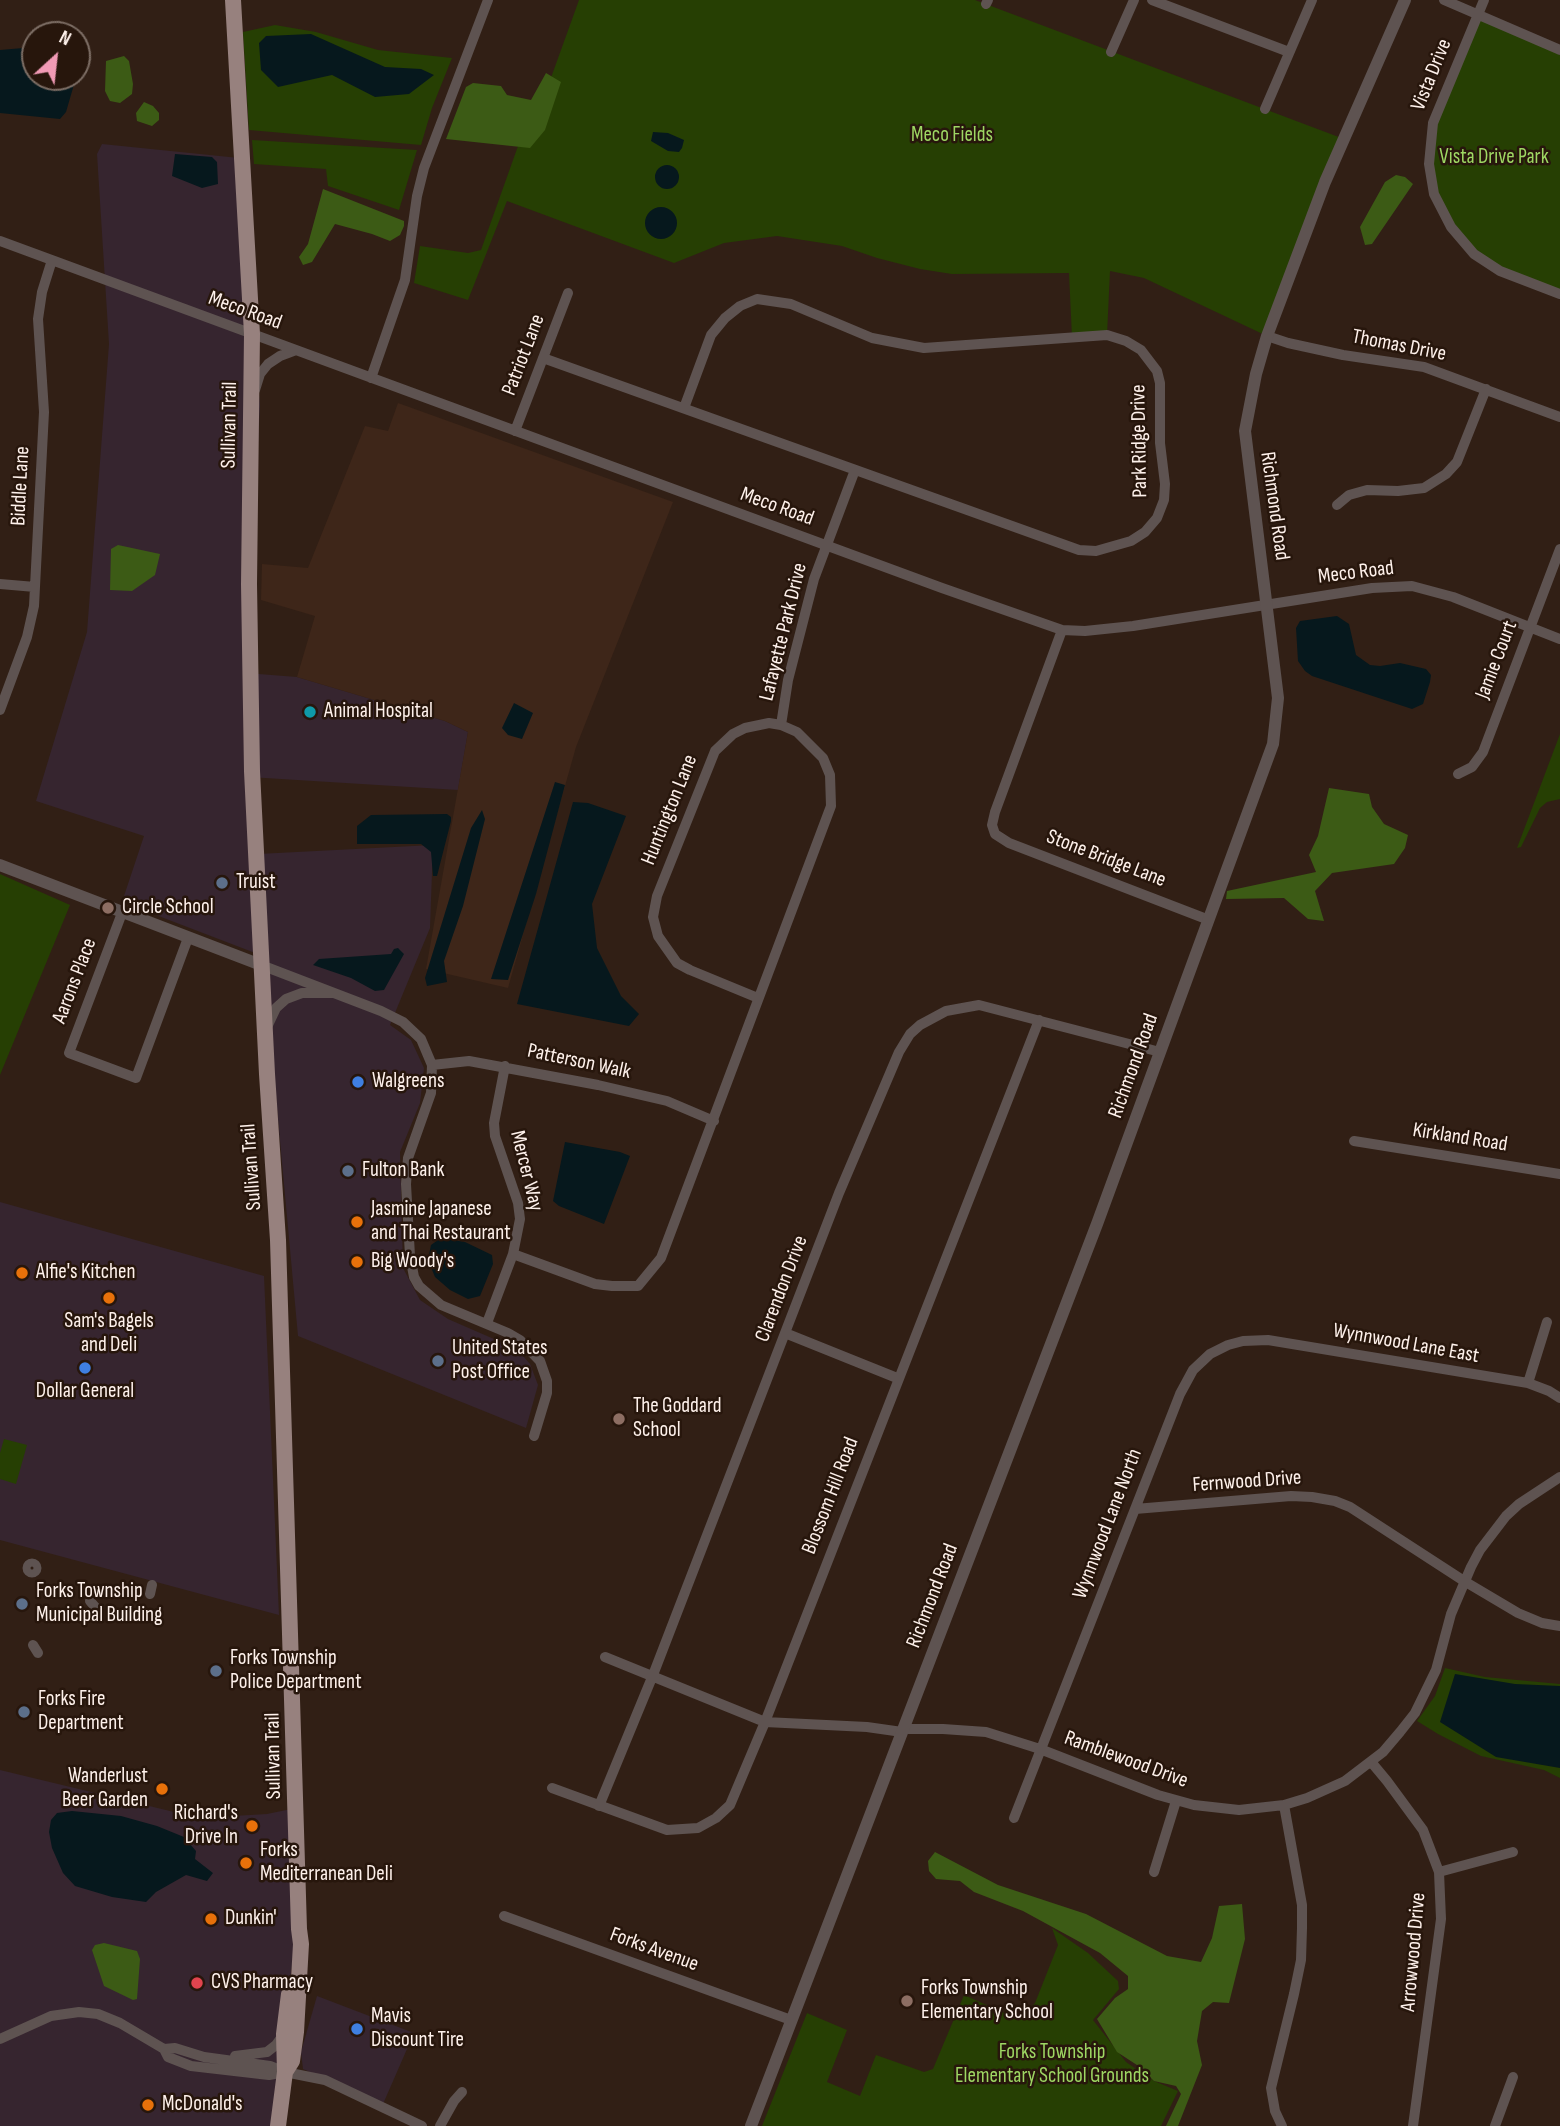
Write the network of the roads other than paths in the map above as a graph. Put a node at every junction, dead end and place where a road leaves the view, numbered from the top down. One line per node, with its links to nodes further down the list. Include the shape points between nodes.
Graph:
1 (233, 0): 18 (main road, Sullivan Trail)
2 (1134, 0): 11 (street)
3 (1152, 0): 12 (street)
4 (1312, 0): 12 (street)
5 (1405, 0): 19 (street, Richmond Road, via 1325,182)
6 (1444, 0): 9 (street)
7 (1484, 0): 9 (street, Vista Drive)
8 (483, 1): 22 (street, via 424,167 405,280)
9 (1478, 14): 10 (street); 17 (street, Vista Drive, via 1433,123 1429,164 1434,194 1451,227 1474,254 1500,271)
10 (1560, 50)
11 (1111, 52)
12 (1289, 52): 13 (street)
13 (1265, 109)
14 (0, 241): 15 (street, Meco Road)
15 (51, 260): 18 (street, Meco Road); 33 (street, Biddle Lane, via 38,319 44,412)
16 (568, 293): 21 (street, Patriot Lane)
17 (1560, 294)
18 (252, 334): 20 (street, Meco Road); 24 (main road, Sullivan Trail)
19 (1267, 335): 23 (street, Thomas Drive, via 1343,355 1424,367); 34 (street, Richmond Road, via 1245,431)
20 (296, 350): 22 (street, Meco Road); 24 (street, via 268,364)
21 (543, 358): 25 (street, Park Ridge Drive); 27 (street, Patriot Lane)
22 (371, 378): 27 (street, Meco Road)
23 (1486, 389): 26 (street, Thomas Drive); 29 (street, via 1457,461 1446,474 1424,488 1367,490 1349,495)
24 (251, 402): 47 (main road, Sullivan Trail, via 249,584)
25 (684, 408): 28 (street, Park Ridge Drive); 28 (street, Park Ridge Drive, via 711,335 724,318 757,299 791,304 873,338 924,348 1107,335 1141,350 1157,371 1164,500 1145,532 1131,541 1096,551 1079,550)
26 (1560, 417)
27 (515, 431): 30 (street, Meco Road)
28 (855, 470): 30 (street, Lafayette Park Drive)
29 (1337, 505)
30 (827, 546): 36 (street, Meco Road); 39 (street, Lafayette Park Drive, via 801,625)
31 (1560, 549): 35 (street, Jamie Court)
32 (0, 584): 33 (street)
33 (35, 587): 38 (street, Biddle Lane, via 32,622)
34 (1268, 604): 35 (street, Meco Road, via 1412,586); 36 (street, Meco Road, via 1133,626); 45 (street, Richmond Road, via 1278,698 1276,730)
35 (1530, 628): 37 (street, Meco Road); 40 (street, Jamie Court, via 1478,761)
36 (1062, 630): 41 (street, via 995,812)
37 (1560, 639)
38 (0, 710)
39 (780, 724): 49 (street, via 797,732 823,758 833,795); 49 (street, Huntington Lane, via 745,728 715,751 657,896 653,917 658,936 677,963)
40 (1458, 774)
41 (993, 829): 42 (street); 45 (street, Stone Bridge Lane, via 1009,843)
42 (982, 836)
43 (0, 865): 44 (street)
44 (121, 913): 46 (street); 46 (street, Aarons Place, via 69,1053 136,1078)
45 (1209, 920): 52 (street, Richmond Road)
46 (188, 938): 47 (street)
47 (261, 965): 48 (street); 51 (main road, Sullivan Trail)
48 (339, 993): 51 (street, via 302,993 286,999); 53 (street, via 403,1022 421,1039)
49 (758, 998): 55 (street)
50 (1039, 1020): 52 (street, Clarendon Drive); 61 (street, Clarendon Drive, via 979,1005 946,1011 910,1034 844,1182); 63 (street, Blossom Hill Road)
51 (265, 1031): 86 (main road, Sullivan Trail, via 278,1240)
52 (1160, 1052): 74 (street, Richmond Road)
53 (432, 1065): 54 (street, Patterson Walk, via 469,1061); 60 (street, via 430,1093 408,1158 412,1267 419,1286 441,1305)
54 (505, 1066): 55 (street, Patterson Walk, via 648,1096); 58 (street, Mercer Way, via 494,1123 518,1203 520,1219)
55 (714, 1121): 58 (street, via 661,1258 638,1286 595,1284)
56 (1354, 1141): 57 (street, Kirkland Road)
57 (1560, 1174)
58 (513, 1254): 60 (street, Mercer Way)
59 (1547, 1322): 64 (street)
60 (488, 1323): 66 (street, via 520,1340 540,1362 547,1393)
61 (785, 1334): 63 (street); 72 (street, Clarendon Drive)
62 (1243, 1341): 64 (street, Wynnwood Lane East, via 1268,1340); 68 (street, Wynnwood Lane North, via 1210,1354 1186,1381)
63 (897, 1378): 73 (street, Blossom Hill Road)
64 (1528, 1383): 65 (street, Wynnwood Lane East)
65 (1560, 1398)
66 (534, 1436)
67 (1560, 1477): 69 (street, Ramblewood Drive, via 1506,1516)
68 (1135, 1509): 69 (street, Fernwood Drive, via 1291,1496 1335,1501); 75 (street, Wynnwood Lane North)
69 (1464, 1581): 70 (street, Fernwood Drive, via 1532,1619); 76 (street, Ramblewood Drive, via 1436,1670 1415,1713)
70 (1560, 1626)
71 (605, 1657): 72 (street, Ramblewood Drive)
72 (653, 1675): 73 (street, Ramblewood Drive); 80 (street, Clarendon Drive)
73 (765, 1722): 74 (street, Ramblewood Drive); 80 (street, Blossom Hill Road, via 730,1805 707,1824 684,1831 667,1830)
74 (902, 1732): 75 (street, Ramblewood Drive, via 986,1732); 87 (street, Richmond Road)
75 (1040, 1749): 78 (street, Ramblewood Drive); 81 (street, Wynnwood Lane North)
76 (1368, 1764): 79 (street, Ramblewood Drive, via 1328,1790); 84 (street, Arrowwood Drive, via 1387,1780 1423,1830)
77 (552, 1788): 80 (street, Blossom Hill Road)
78 (1176, 1801): 79 (street, Ramblewood Drive, via 1239,1810); 83 (street)
79 (1284, 1805): 99 (street, via 1302,1928 1301,1960 1271,2088)
80 (599, 1806)
81 (1014, 1818)
82 (1513, 1852): 84 (street)
83 (1154, 1872)
84 (1439, 1872): 100 (street, Arrowwood Drive, via 1441,1919)
85 (504, 1916): 87 (street, Forks Avenue)
86 (299, 1929): 88 (main road, Sullivan Trail); 92 (main road, Sullivan Trail, via 296,2032 292,2061)
87 (791, 2020): 98 (street, Richmond Road)
88 (284, 2034): 91 (street, via 267,2052); 92 (main road, Sullivan Trail)
89 (0, 2039): 90 (street, via 44,2018 79,2012 107,2017)
90 (164, 2049): 91 (street); 92 (street, via 168,2057 191,2066)
91 (226, 2058): 92 (street)
92 (285, 2073): 95 (main road, Sullivan Trail); 96 (street, via 325,2080)
93 (1513, 2077): 101 (street)
94 (462, 2092): 97 (street)
95 (278, 2126)
96 (422, 2126)
97 (440, 2126)
98 (751, 2126)
99 (1282, 2126)
100 (1413, 2126)
101 (1495, 2126)

